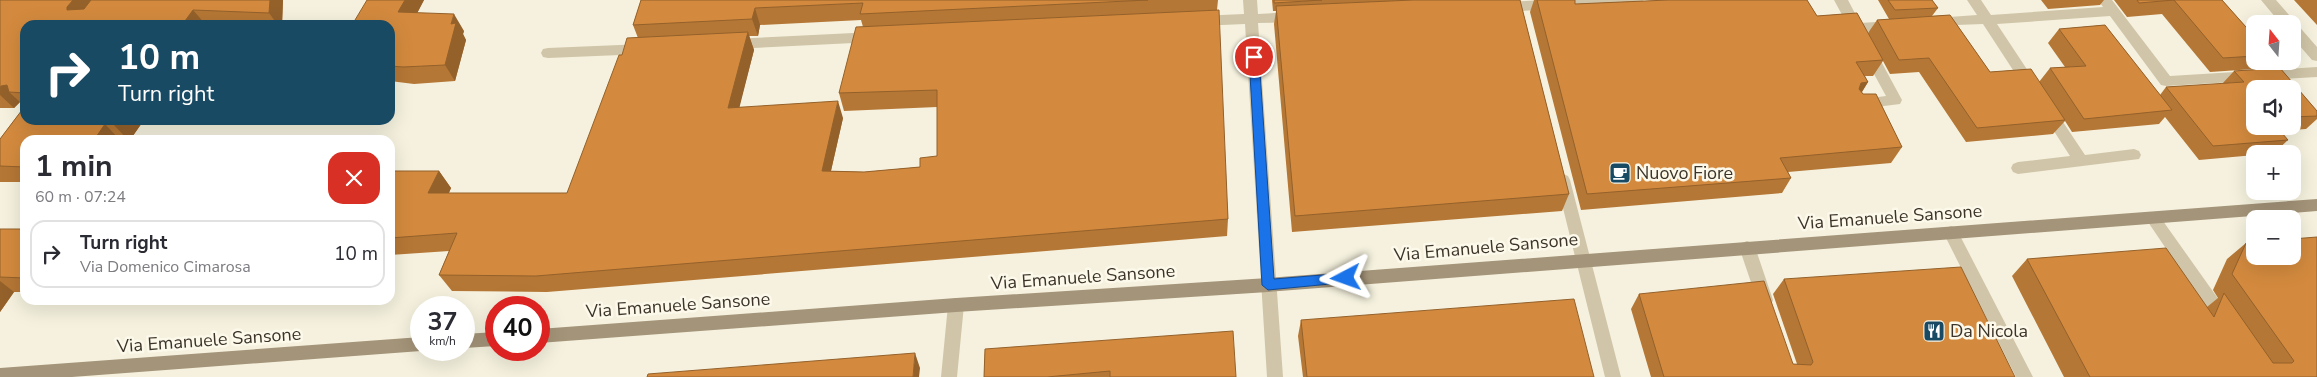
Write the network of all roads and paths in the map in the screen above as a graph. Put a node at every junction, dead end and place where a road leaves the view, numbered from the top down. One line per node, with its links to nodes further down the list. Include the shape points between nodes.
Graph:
1 (1250, 0): 11 (street)
2 (1637, 0): 6 (street)
3 (1841, 0): 17 (street)
4 (1974, 0): 12 (street)
5 (2268, 0): 9 (street)
6 (1520, 3): 8 (street); 15 (street)
7 (2109, 6): 12 (street); 24 (street, via 2166,81)
8 (1490, 7)
9 (2281, 15)
10 (1311, 16): 11 (street)
11 (1252, 19): 13 (street); 35 (street)
12 (1987, 20): 14 (street); 27 (street)
13 (1182, 22)
14 (1922, 24)
15 (1525, 25)
16 (1903, 25): 17 (street)
17 (1856, 28): 25 (street, via 1895,100)
18 (885, 37): 20 (street)
19 (2301, 38): 23 (street)
20 (716, 45)
21 (657, 48): 22 (street)
22 (548, 53)
23 (2317, 56)
24 (2317, 72)
25 (1858, 104)
26 (2134, 155): 27 (street)
27 (2081, 161): 29 (street)
28 (1560, 166): 34 (street)
29 (2018, 168)
30 (2317, 204): 31 (street, Via Emanuele Sansone)
31 (2154, 218): 32 (street, Via Emanuele Sansone); 38 (street)
32 (1951, 232): 33 (street, Via Emanuele Sansone); 45 (street)
33 (1746, 247): 34 (street, Via Emanuele Sansone); 37 (street)
34 (1582, 260): 35 (street, Via Emanuele Sansone); 44 (street)
35 (1268, 285): 36 (street, Via Emanuele Sansone); 43 (street)
36 (956, 305): 39 (street, Via Emanuele Sansone); 42 (street)
37 (1769, 312)
38 (2230, 329)
39 (550, 335)
40 (410, 345): 41 (street, Via Emanuele Sansone)
41 (0, 375)
42 (949, 377)
43 (1275, 377)
44 (1614, 377)
45 (2025, 377)

